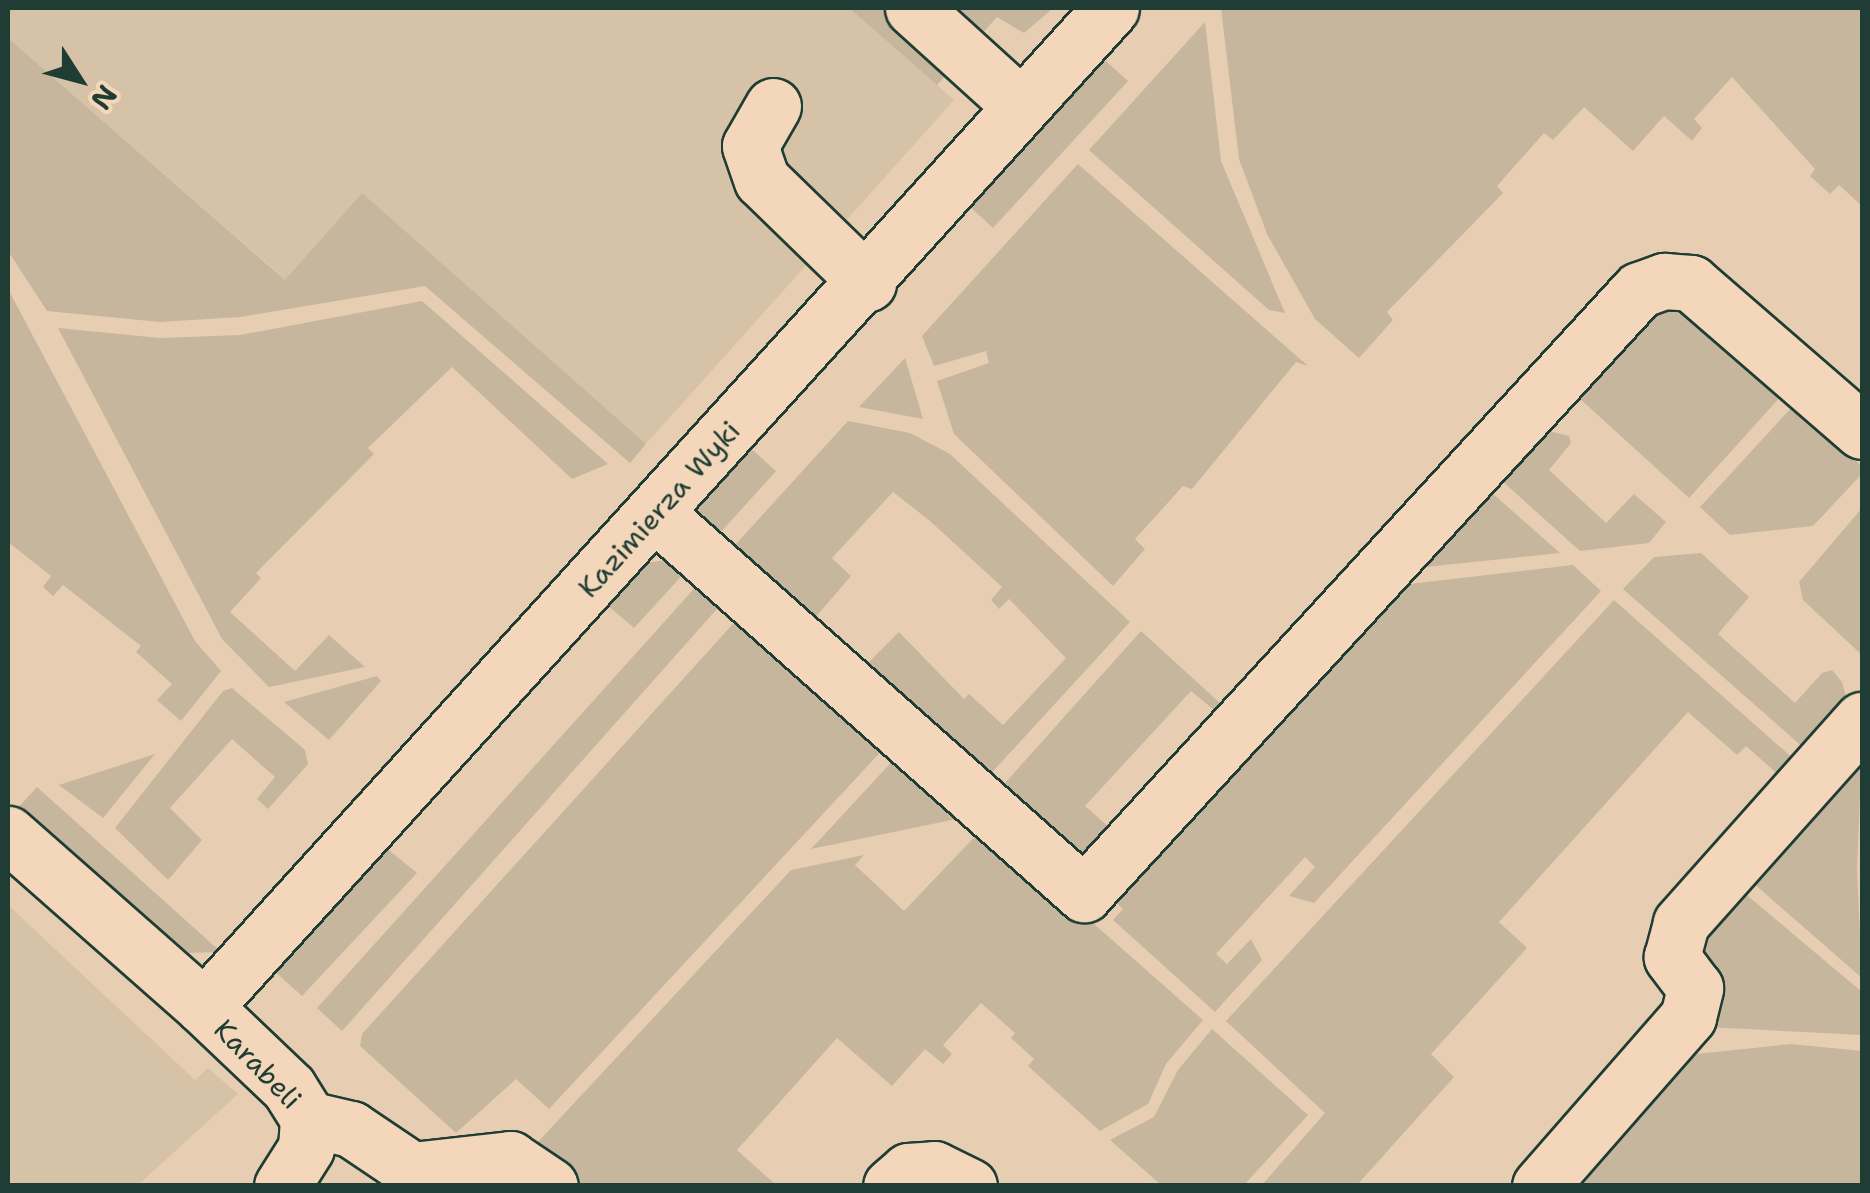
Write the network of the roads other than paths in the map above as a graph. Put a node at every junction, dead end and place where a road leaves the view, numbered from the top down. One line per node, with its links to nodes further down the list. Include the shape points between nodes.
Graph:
1 (913, 8): 4 (street)
2 (1112, 8): 4 (street, Kazimierza Wyki)
3 (773, 106): 5 (street, via 750,146 762,180)
4 (1021, 106): 5 (street, Kazimierza Wyki)
5 (868, 283): 7 (street, Kazimierza Wyki)
6 (1862, 431): 7 (street, via 1691,283 1664,281 1639,290 1084,894)
7 (655, 513): 10 (street, Kazimierza Wyki)
8 (1862, 720): 16 (street, via 1682,924 1672,957 1696,988 1688,1017)
9 (8, 834): 10 (street, Karabeli)
10 (204, 1008): 11 (street, Karabeli, via 289,1088)
11 (308, 1119): 12 (street, via 306,1148); 13 (street, Karabeli, via 351,1129 412,1170 510,1159)
12 (282, 1186)
13 (550, 1186)
14 (892, 1186): 15 (street, via 908,1171 934,1169)
15 (969, 1186)
16 (1540, 1186)

